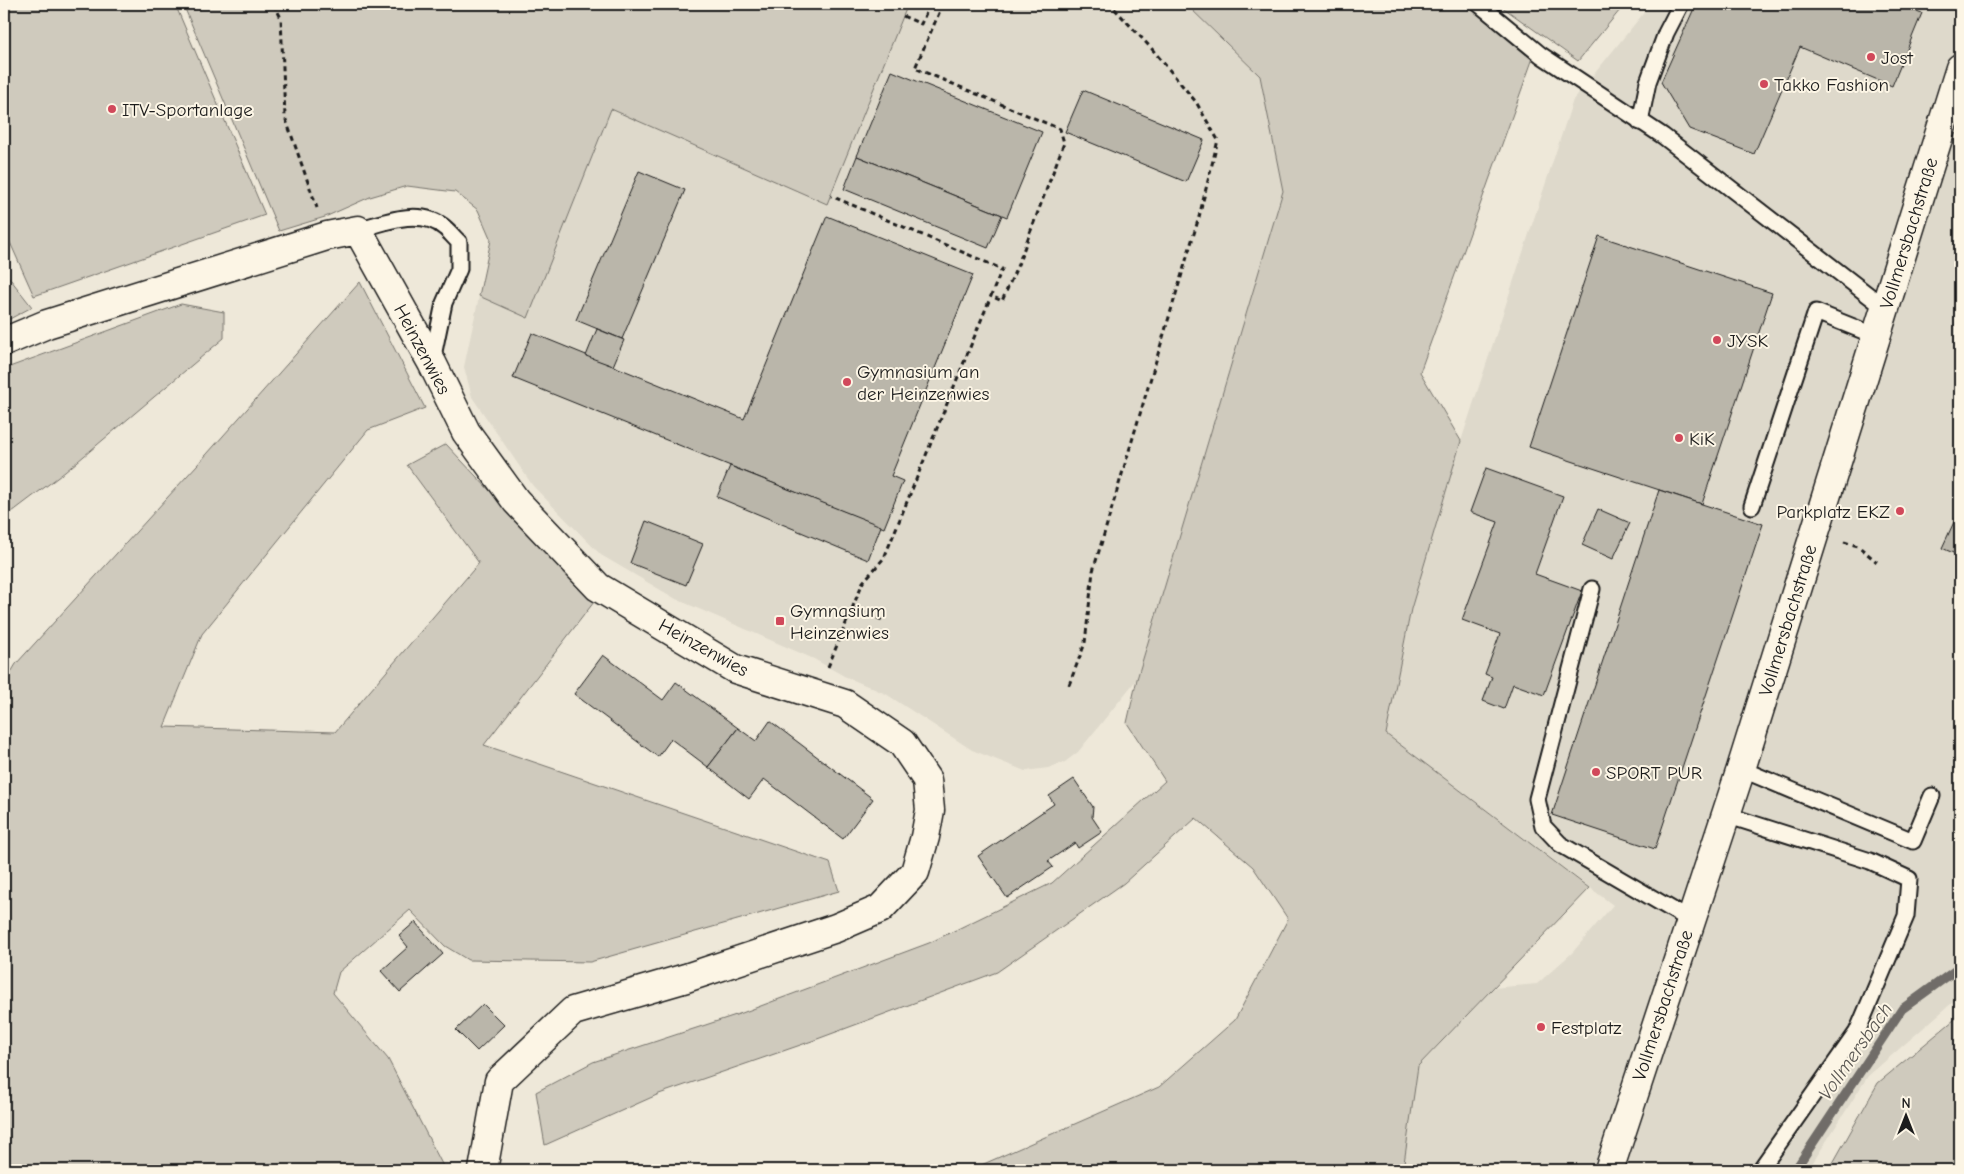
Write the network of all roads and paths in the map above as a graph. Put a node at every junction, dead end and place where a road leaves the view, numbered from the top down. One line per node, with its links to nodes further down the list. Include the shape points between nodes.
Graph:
1 (274, 4): 12 (path, via 282,18 285,117)
2 (930, 4): 7 (path, via 921,24)
3 (943, 4): 13 (path, via 916,68 1060,129 1064,143 1002,301)
4 (1110, 4): 24 (path, via 1196,102 1218,140 1199,217 1093,571 1085,643)
5 (1479, 4): 9 (lane, via 1541,55)
6 (1680, 4): 9 (lane, via 1648,82)
7 (903, 16)
8 (1960, 69): 14 (street, Vollmersbachstraße)
9 (1640, 122): 14 (lane, via 1663,136)
10 (831, 196): 13 (path, via 1002,269)
11 (358, 230): 12 (street); 17 (street, Heinzenwies); 17 (lane, via 392,219 425,218 444,227 458,242 459,269 444,303)
12 (327, 236): 16 (street, via 48,324)
13 (991, 296): 22 (path, via 884,558 863,582)
14 (1885, 308): 15 (street, Vollmersbachstraße)
15 (1876, 336): 18 (lane, via 1816,312); 26 (street, Vollmersbachstraße)
16 (4, 342)
17 (432, 363): 25 (street, Heinzenwies, via 466,432 516,501 598,587 735,669)
18 (1752, 506)
19 (1843, 542): 20 (path, via 1858,546)
20 (1878, 562)
21 (1592, 589): 29 (lane, via 1537,799 1543,826 1560,844)
22 (852, 608): 23 (path); 25 (path)
23 (885, 622)
24 (1069, 685)
25 (817, 695): 30 (street, Heinzenwies, via 845,704 902,743 927,780 930,810 915,872 880,909 836,928 573,1012 499,1081)
26 (1741, 769): 27 (lane, via 1913,841); 28 (street, Vollmersbachstraße)
27 (1932, 796)
28 (1726, 815): 29 (street, Vollmersbachstraße); 32 (lane, via 1870,861 1909,878 1906,916 1857,1032)
29 (1690, 920): 31 (street, Vollmersbachstraße)
30 (483, 1170)
31 (1609, 1170)
32 (1760, 1170)

